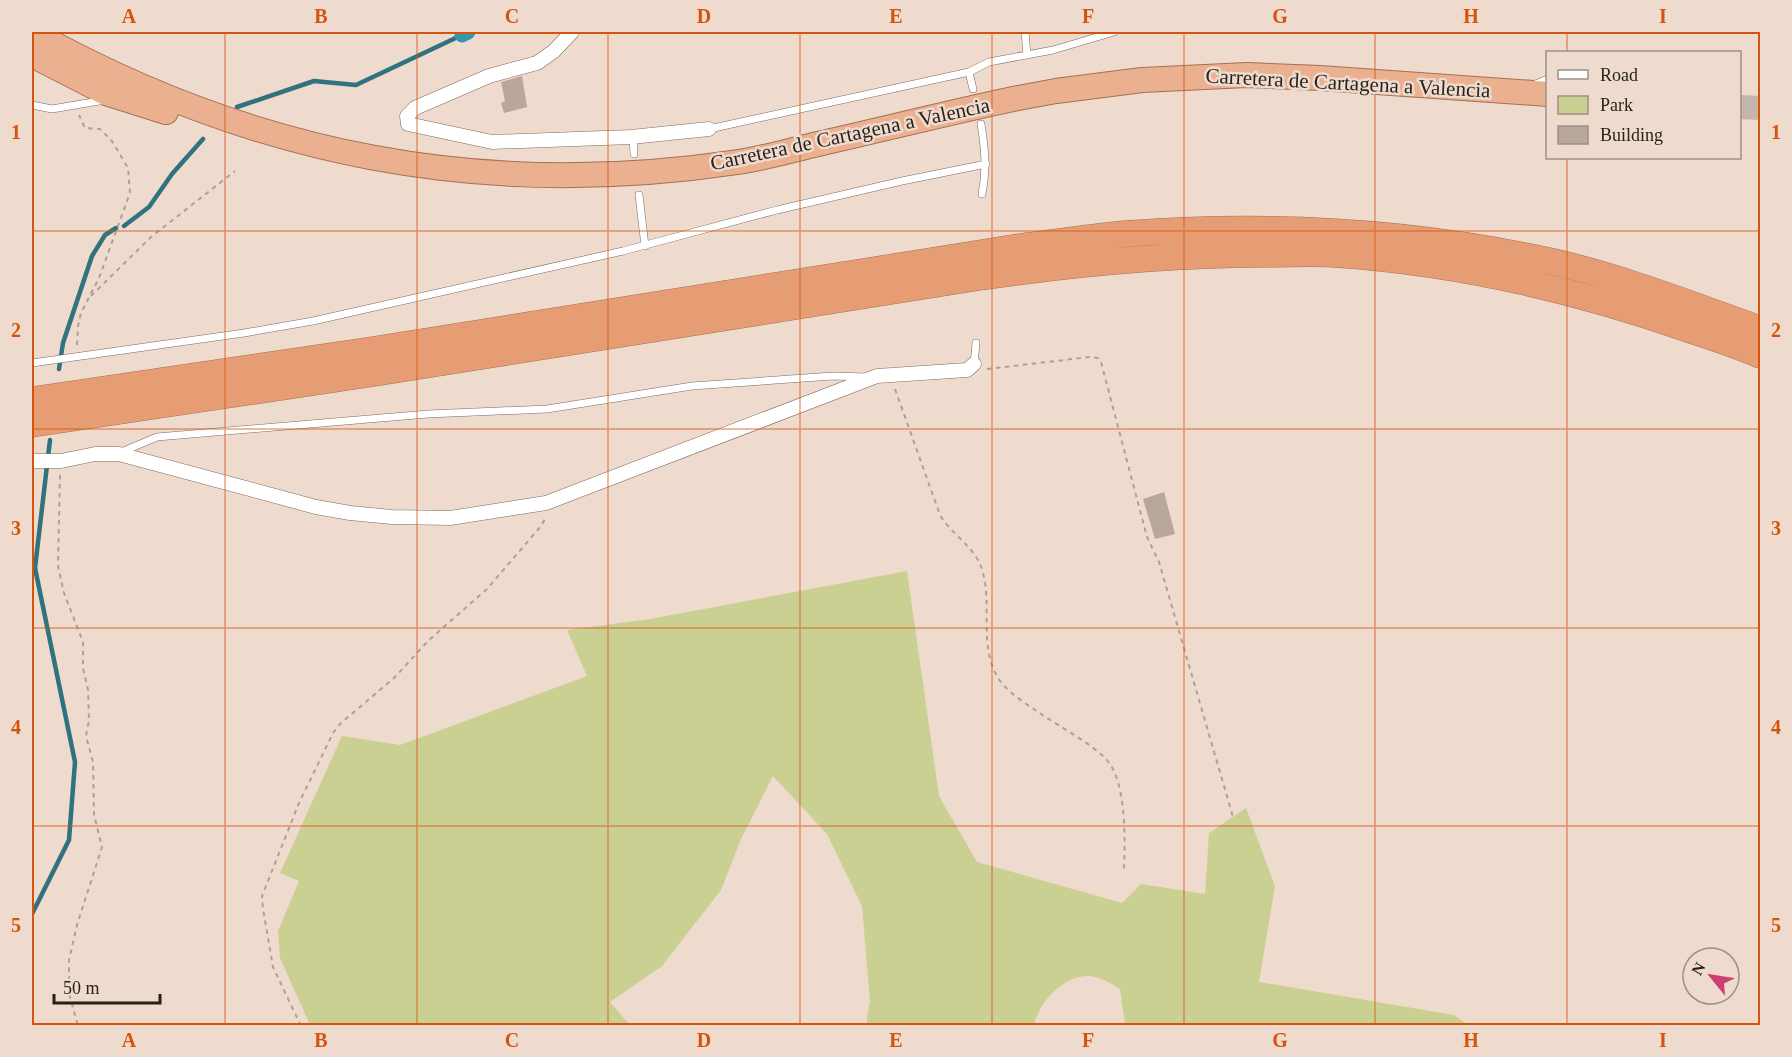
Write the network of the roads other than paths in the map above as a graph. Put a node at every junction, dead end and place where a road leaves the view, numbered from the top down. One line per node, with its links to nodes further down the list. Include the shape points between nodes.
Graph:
1 (32, 32): 8 (highway, Carretera de Cartagena a Valencia)
2 (42, 32): 8 (highway)
3 (572, 32): 19 (street, via 537,63 489,76 415,108 407,116 408,124 492,142)
4 (1025, 32): 7 (lane)
5 (1114, 32): 7 (lane)
6 (32, 55): 14 (highway)
7 (1027, 55): 9 (lane, via 989,62)
8 (81, 60): 18 (highway, Carretera de Cartagena a Valencia, via 136,85 290,139 396,163 447,169 573,176 667,170 741,161)
9 (969, 72): 11 (lane); 17 (lane)
10 (1546, 80): 12 (lane)
11 (973, 89)
12 (1517, 91): 13 (highway, Carretera de Cartagena a Valencia); 18 (highway, Carretera de Cartagena a Valencia, via 1320,78 1194,76 1056,91)
13 (1546, 94)
14 (113, 96): 15 (lane, via 52,109); 18 (highway, via 348,165 495,185 683,179 812,157)
15 (32, 105)
16 (981, 124): 21 (lane)
17 (709, 129): 19 (street)
18 (857, 135)
19 (633, 137): 20 (lane)
20 (634, 154)
21 (986, 164): 22 (lane); 24 (lane, via 777,210)
22 (982, 194)
23 (639, 195): 24 (lane)
24 (645, 246): 28 (lane, via 314,321)
25 (1761, 329): 32 (highway, via 1640,286 1556,263 1413,237 1343,231 1124,234 396,346)
26 (976, 343): 29 (lane)
27 (1761, 355): 32 (highway, via 1647,315 1549,287 1464,270 1332,254 1206,254 1040,268 386,372)
28 (32, 363)
29 (974, 364): 30 (street, via 967,370)
30 (872, 378): 34 (lane, via 855,375 692,386 547,409 429,414 157,437); 34 (street, via 546,503 450,518 392,517 316,507)
31 (32, 400): 32 (highway)
32 (77, 405): 33 (highway)
33 (32, 424)
34 (119, 453): 35 (street)
35 (32, 461)

